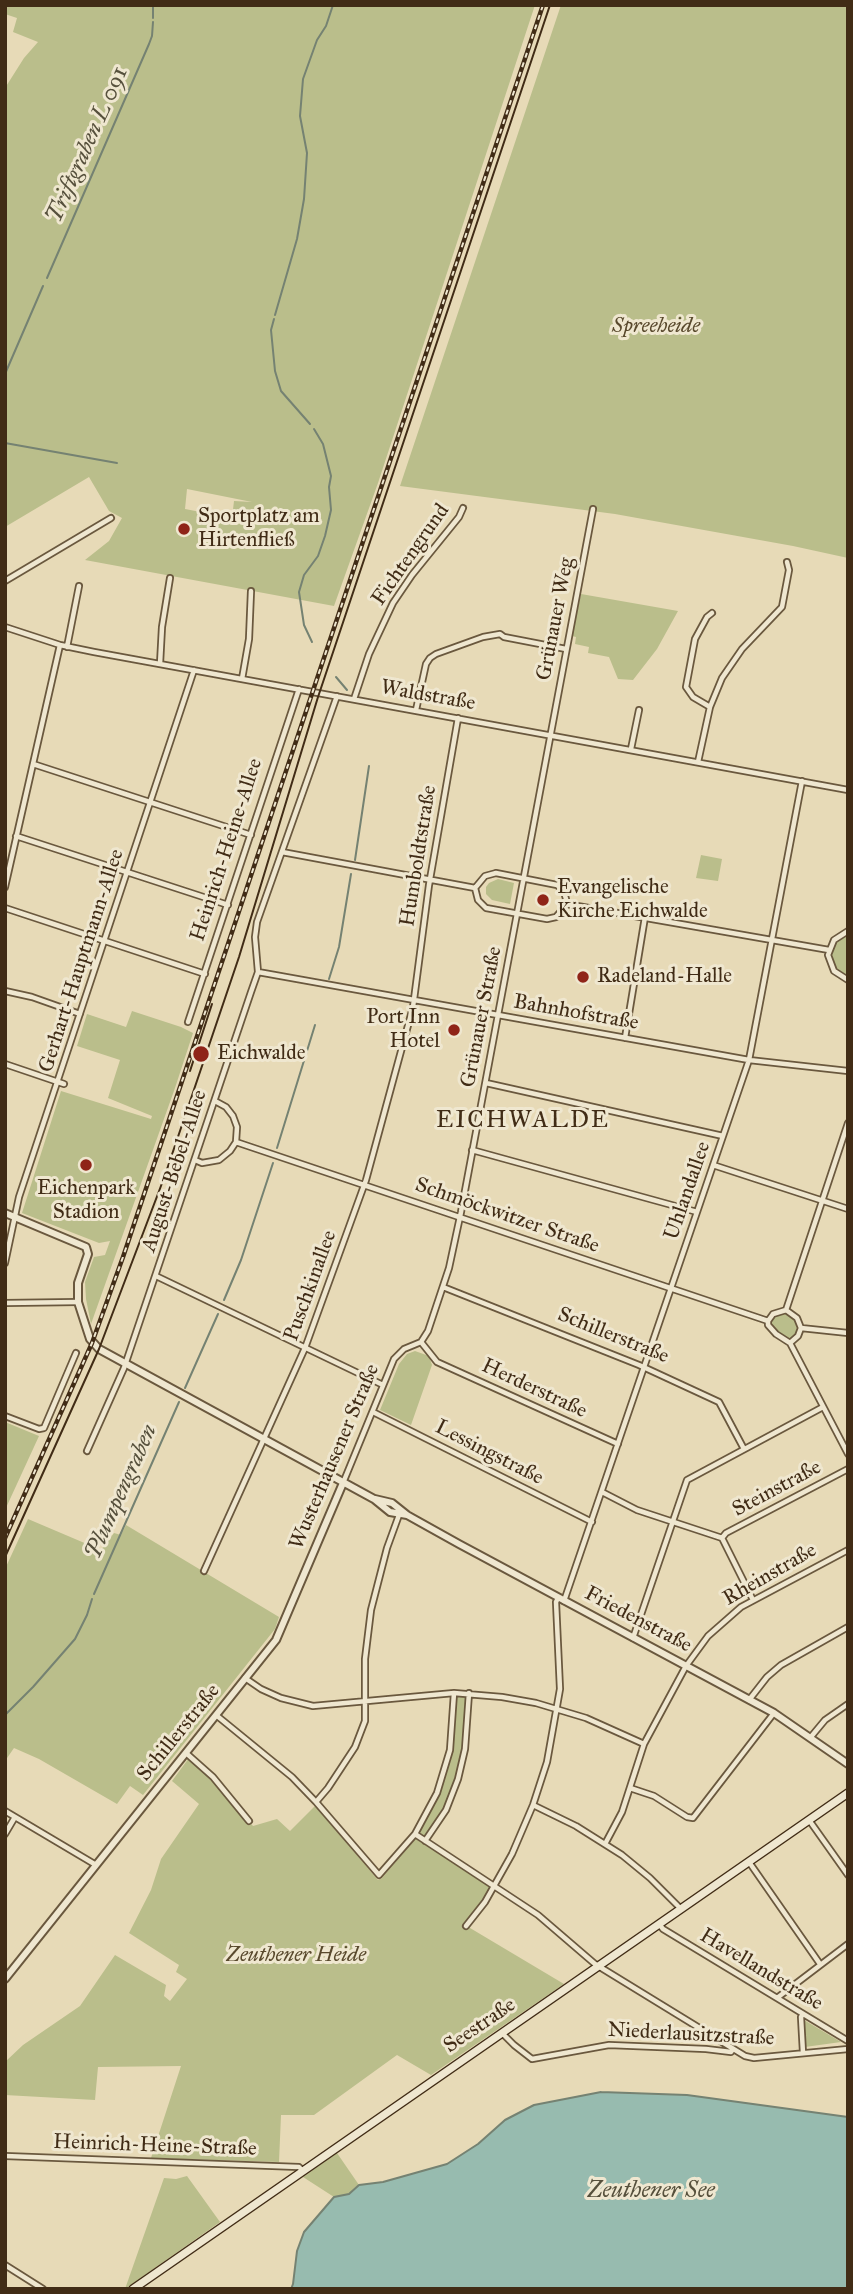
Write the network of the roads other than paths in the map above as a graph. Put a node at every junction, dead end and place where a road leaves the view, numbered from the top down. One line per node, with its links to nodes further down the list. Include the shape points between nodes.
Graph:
1 (463, 508): 19 (street, Fichtengrund, via 393,603)
2 (593, 509): 13 (street, Grünauer Weg)
3 (111, 518): 6 (street)
4 (787, 562): 20 (street, via 782,607 731,663)
5 (170, 578): 14 (street)
6 (5, 580)
7 (79, 586): 12 (street)
8 (251, 591): 16 (street)
9 (712, 613): 20 (street, via 695,639 686,687)
10 (5, 627): 11 (street, Waldstraße)
11 (60, 645): 12 (street, Waldstraße); 27 (street)
12 (67, 647): 14 (street, Waldstraße)
13 (566, 649): 21 (street, via 500,634 436,654 426,664); 24 (street, Grünauer Weg)
14 (160, 664): 15 (street, Waldstraße)
15 (194, 670): 16 (street, Waldstraße); 30 (street, Gerhart-Hauptmann-Allee)
16 (242, 679): 17 (street, Waldstraße)
17 (299, 689): 18 (street, Waldstraße); 31 (street, Heinrich-Heine-Allee)
18 (337, 696): 19 (street, Waldstraße); 33 (street, August-Bebel-Allee)
19 (354, 699): 21 (street, Waldstraße)
20 (710, 707): 26 (street)
21 (416, 710): 23 (street, Waldstraße)
22 (639, 710): 25 (street)
23 (458, 718): 24 (street, Waldstraße); 36 (street, Humboldtstraße)
24 (551, 735): 25 (street, Waldstraße); 35 (street, Grünauer Straße)
25 (631, 749): 26 (street, Waldstraße)
26 (698, 762): 28 (street, Waldstraße)
27 (33, 764): 30 (street); 32 (street)
28 (802, 781): 29 (street, Waldstraße); 45 (street, Uhlandallee)
29 (848, 790)
30 (151, 802): 31 (street); 34 (street, Gerhart-Hauptmann-Allee)
31 (251, 835): 40 (street, Heinrich-Heine-Allee)
32 (16, 836): 34 (street); 37 (street)
33 (282, 852): 36 (street); 48 (street, August-Bebel-Allee, via 256,929)
34 (128, 872): 40 (street); 46 (street, Gerhart-Hauptmann-Allee)
35 (524, 878): 38 (street, via 489,874); 39 (street, via 557,885); 42 (street, Grünauer Straße)
36 (429, 879): 38 (street); 52 (street, Humboldtstraße)
37 (5, 887)
38 (475, 888): 42 (street, via 486,908)
39 (566, 904): 42 (street, via 553,919); 43 (street)
40 (228, 905): 49 (street, Heinrich-Heine-Allee)
41 (5, 908): 46 (street)
42 (518, 914): 54 (street, Grünauer Straße)
43 (645, 917): 45 (street); 56 (street)
44 (848, 931): 47 (street, via 838,936)
45 (771, 940): 47 (street); 57 (street, Uhlandallee)
46 (104, 941): 49 (street); 53 (street, Gerhart-Hauptmann-Allee)
47 (829, 950): 50 (street, via 831,968)
48 (258, 972): 52 (street, Bahnhofstraße); 63 (street, August-Bebel-Allee)
49 (205, 974): 55 (street, Heinrich-Heine-Allee)
50 (848, 980)
51 (5, 991): 53 (street)
52 (414, 1000): 54 (street, Bahnhofstraße); 70 (street, Puschkinallee)
53 (80, 1014): 60 (street, Gerhart-Hauptmann-Allee)
54 (499, 1015): 56 (street, Bahnhofstraße); 61 (street, Grünauer Straße)
55 (188, 1022)
56 (625, 1038): 57 (street, Bahnhofstraße)
57 (749, 1060): 59 (street, Bahnhofstraße); 65 (street, Uhlandallee)
58 (5, 1065): 60 (street)
59 (848, 1071)
60 (58, 1082): 62 (street); 75 (street, Gerhart-Hauptmann-Allee)
61 (486, 1083): 65 (street); 67 (street, Grünauer Straße)
62 (64, 1084)
63 (215, 1101): 66 (street, via 234,1118); 68 (street, August-Bebel-Allee)
64 (848, 1123): 71 (street)
65 (723, 1136): 69 (street, Uhlandallee)
66 (236, 1142): 68 (street, via 219,1160); 70 (street, Schmöckwitzer Straße)
67 (472, 1150): 73 (street); 76 (street, Grünauer Straße)
68 (195, 1160): 78 (street, August-Bebel-Allee)
69 (713, 1164): 71 (street); 73 (street, Uhlandallee)
70 (364, 1185): 76 (street, Schmöckwitzer Straße); 89 (street, Puschkinallee)
71 (823, 1200): 72 (street); 83 (street)
72 (848, 1209)
73 (697, 1212): 80 (street, Uhlandallee)
74 (5, 1213): 75 (street)
75 (15, 1217): 77 (street, Gerhart-Hauptmann-Allee); 81 (street, via 86,1247)
76 (460, 1217): 79 (street, Grünauer Straße); 80 (street, Schmöckwitzer Straße)
77 (5, 1262)
78 (156, 1276): 89 (street); 91 (street, August-Bebel-Allee)
79 (443, 1287): 87 (street, Grünauer Straße); 92 (street, Schillerstraße)
80 (671, 1289): 84 (street, Schmöckwitzer Straße); 92 (street, Uhlandallee)
81 (78, 1302): 82 (street); 91 (street, Friedenstraße, via 96,1347)
82 (5, 1303)
83 (786, 1310): 84 (street, via 775,1312); 85 (street)
84 (768, 1321): 88 (street, via 770,1329)
85 (802, 1328): 86 (street); 88 (street)
86 (848, 1333)
87 (421, 1342): 93 (street, Wusterhausener Straße, via 400,1351); 98 (street, Herderstraße, via 437,1362)
88 (790, 1343): 94 (street)
89 (305, 1348): 93 (street); 97 (street, Puschkinallee)
90 (76, 1353): 96 (street, via 42,1429)
91 (125, 1364): 97 (street, Friedenstraße); 100 (street, August-Bebel-Allee)
92 (644, 1367): 98 (street, Uhlandallee); 99 (street, Schillerstraße, via 719,1402)
93 (383, 1385): 95 (street, Wusterhausener Straße)
94 (823, 1407): 99 (street); 101 (street)
95 (373, 1412): 103 (street, Wusterhausener Straße); 108 (street, Lessingstraße)
96 (5, 1416)
97 (264, 1439): 103 (street, Friedenstraße); 112 (street, Puschkinallee)
98 (618, 1444): 104 (street, Uhlandallee)
99 (744, 1449): 109 (street, via 689,1478)
100 (87, 1451)
101 (848, 1454)
102 (848, 1469): 110 (street, Steinstraße)
103 (344, 1483): 105 (street, Friedenstraße); 116 (street, Wusterhausener Straße)
104 (602, 1492): 108 (street, Uhlandallee); 109 (street)
105 (374, 1499): 106 (street, Friedenstraße); 107 (street, Friedenstraße, via 392,1503)
106 (399, 1515): 107 (street, Friedenstraße); 124 (street, via 371,1611 365,1659)
107 (407, 1515): 114 (street, Friedenstraße)
108 (592, 1522): 114 (street, Uhlandallee)
109 (673, 1522): 110 (street); 118 (street)
110 (722, 1538): 113 (street)
111 (848, 1550): 113 (street, Rheinstraße)
112 (204, 1571)
113 (753, 1600): 119 (street, Rheinstraße, via 715,1628)
114 (564, 1601): 115 (street); 115 (street, via 556,1602); 118 (street, Friedenstraße)
115 (557, 1614): 126 (street)
116 (285, 1621): 120 (street, Schillerstraße, via 276,1640)
117 (848, 1628): 123 (street, via 781,1665)
118 (633, 1638): 119 (street, Friedenstraße)
119 (686, 1666): 123 (street, Friedenstraße); 130 (street, Rheinstraße)
120 (245, 1678): 124 (street, via 281,1698 306,1705); 128 (street, Schillerstraße)
121 (454, 1693): 122 (street); 124 (street); 142 (street, via 444,1774)
122 (469, 1693): 126 (street); 143 (street, via 458,1779 446,1810)
123 (750, 1700): 127 (street, Friedenstraße)
124 (367, 1702): 135 (street, via 355,1747)
125 (848, 1704): 129 (street, via 829,1716)
126 (558, 1709): 130 (street); 136 (street)
127 (774, 1713): 129 (street, Friedenstraße); 133 (street, via 695,1817)
128 (215, 1715): 131 (street, Schillerstraße); 135 (street)
129 (810, 1738): 132 (street, Friedenstraße)
130 (644, 1744): 133 (street, Rheinstraße)
131 (186, 1752): 140 (street); 146 (street, Schillerstraße)
132 (848, 1764)
133 (630, 1788): 144 (street, Rheinstraße)
134 (848, 1793): 139 (main road, Seestraße)
135 (316, 1802): 142 (street, via 379,1875)
136 (533, 1805): 144 (street); 148 (street)
137 (5, 1811): 138 (street)
138 (15, 1817): 141 (street); 146 (street)
139 (809, 1820): 145 (main road, Seestraße); 147 (street)
140 (249, 1821)
141 (5, 1834)
142 (415, 1834): 143 (street)
143 (425, 1841): 148 (street)
144 (605, 1844): 149 (street, via 641,1870)
145 (749, 1861): 149 (main road, Seestraße); 153 (street)
146 (96, 1865): 155 (street, Schillerstraße)
147 (848, 1875)
148 (494, 1886): 151 (street); 154 (street, via 538,1915)
149 (681, 1909): 150 (main road, Seestraße)
150 (659, 1924): 154 (main road, Seestraße); 156 (street, Havellandstraße)
151 (467, 1926)
152 (848, 1944): 153 (street)
153 (820, 1964): 156 (street)
154 (598, 1966): 158 (main road, Seestraße); 160 (street)
155 (5, 1979)
156 (777, 1998): 157 (street, Havellandstraße)
157 (803, 2014): 159 (street, Havellandstraße); 162 (street)
158 (502, 2033): 160 (street, Niederlausitzstraße, via 533,2059 607,2045); 164 (main road, Seestraße)
159 (848, 2041)
160 (733, 2049): 162 (street, Niederlausitzstraße, via 754,2058)
161 (848, 2049): 162 (street, Niederlausitzstraße)
162 (803, 2053)
163 (5, 2156): 164 (street, Heinrich-Heine-Straße)
164 (302, 2170): 167 (main road, Seestraße)
165 (5, 2265): 166 (street)
166 (43, 2289)
167 (133, 2289)

